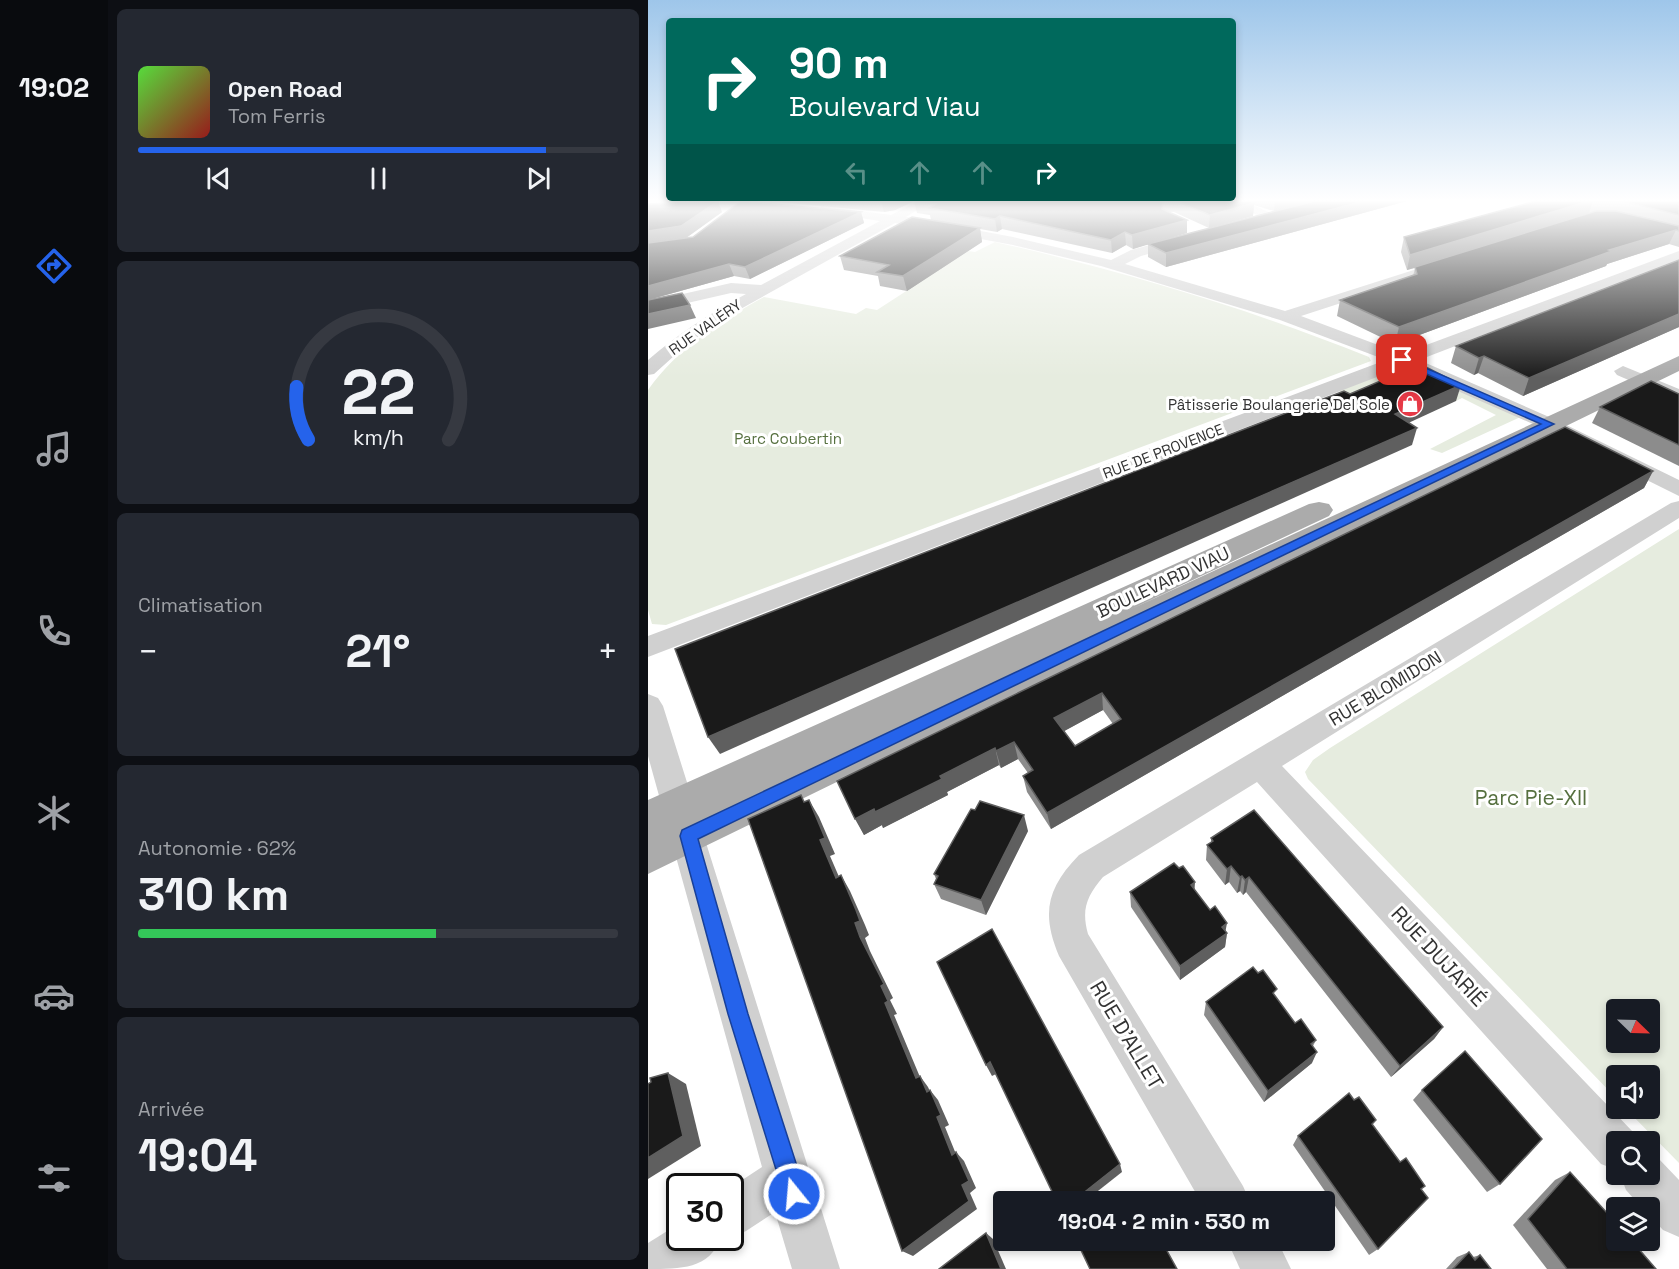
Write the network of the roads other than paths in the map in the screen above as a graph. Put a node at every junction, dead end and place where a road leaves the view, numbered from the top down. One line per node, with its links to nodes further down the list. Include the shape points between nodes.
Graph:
1 (816, 260): 7 (street, RUE VALÉRY)
2 (1098, 260): 6 (street)
3 (1122, 260): 6 (street)
4 (1460, 260): 11 (street)
5 (1665, 260): 13 (street, RUE DE PROVENCE)
6 (1114, 264): 11 (street)
7 (761, 290): 8 (street, via 731,288); 9 (street, RUE VALÉRY)
8 (705, 294): 9 (street); 10 (street)
9 (743, 300): 15 (street, RUE VALÉRY, via 693,331)
10 (648, 307)
11 (1286, 316): 13 (street)
12 (1679, 345): 16 (main road, BOULEVARD VIAU)
13 (1402, 360): 18 (street); 21 (street, RUE DE PROVENCE)
14 (1679, 363): 16 (main road, BOULEVARD VIAU)
15 (648, 370)
16 (1633, 375): 17 (street); 18 (main road, BOULEVARD VIAU)
17 (1679, 396)
18 (1538, 419): 19 (street); 24 (main road, BOULEVARD VIAU)
19 (1679, 489)
20 (1679, 508): 23 (street, RUE BLOMIDON)
21 (648, 647)
22 (648, 706): 24 (street)
23 (1260, 764): 26 (street, RUE BLOMIDON); 27 (street, RUE DUJARIÉ)
24 (672, 820): 25 (main road, BOULEVARD VIAU); 28 (street)
25 (648, 855)
26 (1091, 866): 30 (street, RUE D'ALLET, via 1076,881 1065,901 1065,923 1072,943)
27 (1606, 1136)
28 (789, 1176): 31 (street); 36 (street)
29 (1652, 1185): 32 (street)
30 (1220, 1191)
31 (744, 1206)
32 (1679, 1214)
33 (679, 1251): 35 (street)
34 (1256, 1251): 37 (street)
35 (652, 1269)
36 (816, 1269)
37 (1267, 1269)

